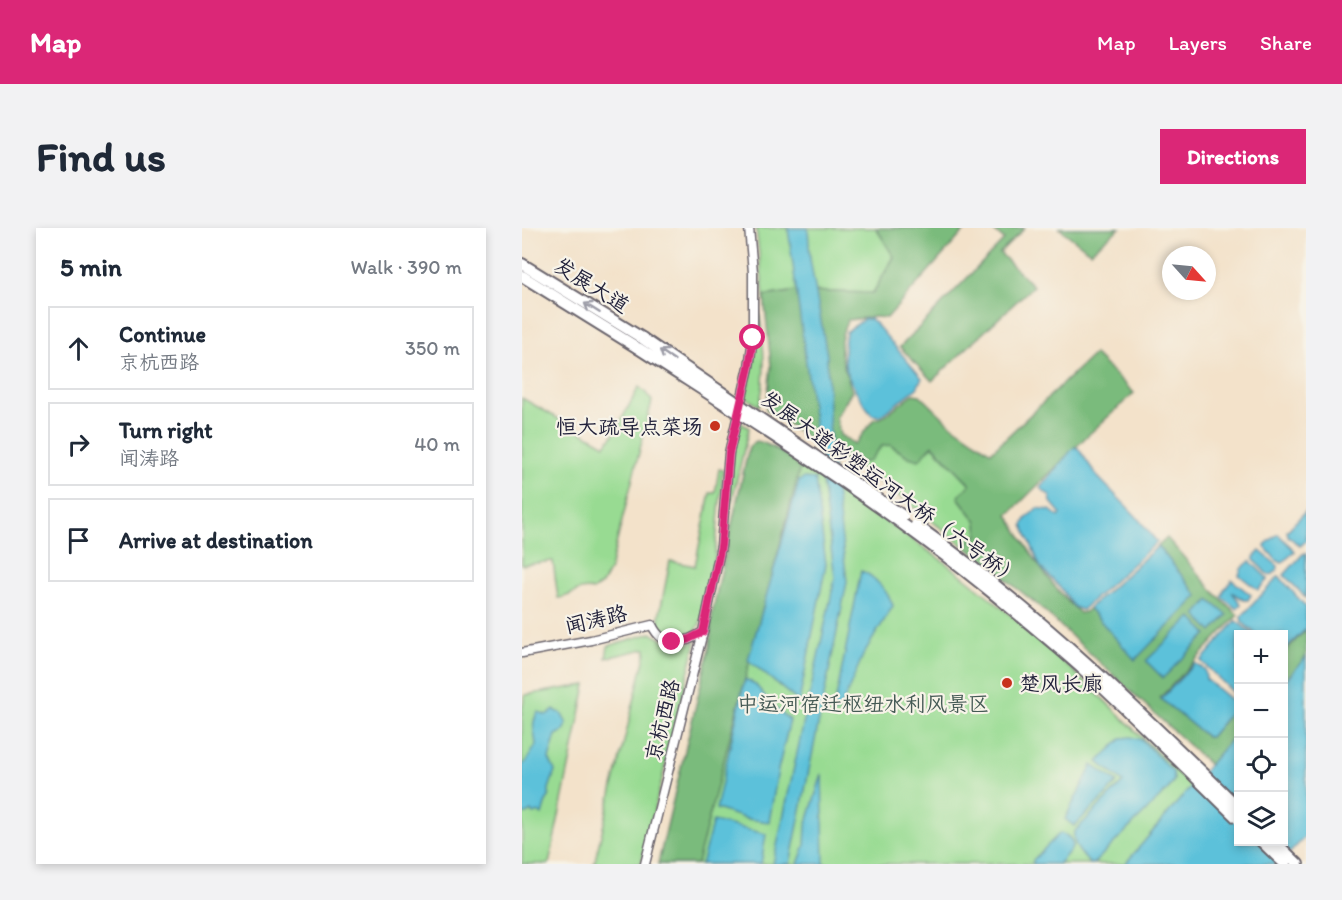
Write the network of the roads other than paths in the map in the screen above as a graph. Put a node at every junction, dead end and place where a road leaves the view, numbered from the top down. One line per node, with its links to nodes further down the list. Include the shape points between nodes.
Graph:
1 (749, 228): 5 (street, 京杭西路, via 753,338 729,453 721,546)
2 (522, 264): 4 (main road, 发展大道, one-way to 2)
3 (522, 276): 4 (main road, 发展大道)
4 (640, 343): 7 (main road, 发展大道彩塑运河大桥（六号桥）, one-way to 4, bridge, via 1070,647 993,583 874,495); 8 (main road, 发展大道彩塑运河大桥（六号桥）, bridge, via 949,559 1097,682)
5 (703, 632): 6 (street, 闻涛路, via 683,642 672,642 652,625); 11 (street, 京杭西路)
6 (522, 653)
7 (1234, 802)
8 (1234, 814)
9 (1266, 846): 12 (main road)
10 (1279, 846): 13 (main road)
11 (645, 864)
12 (1285, 864)
13 (1298, 864)

